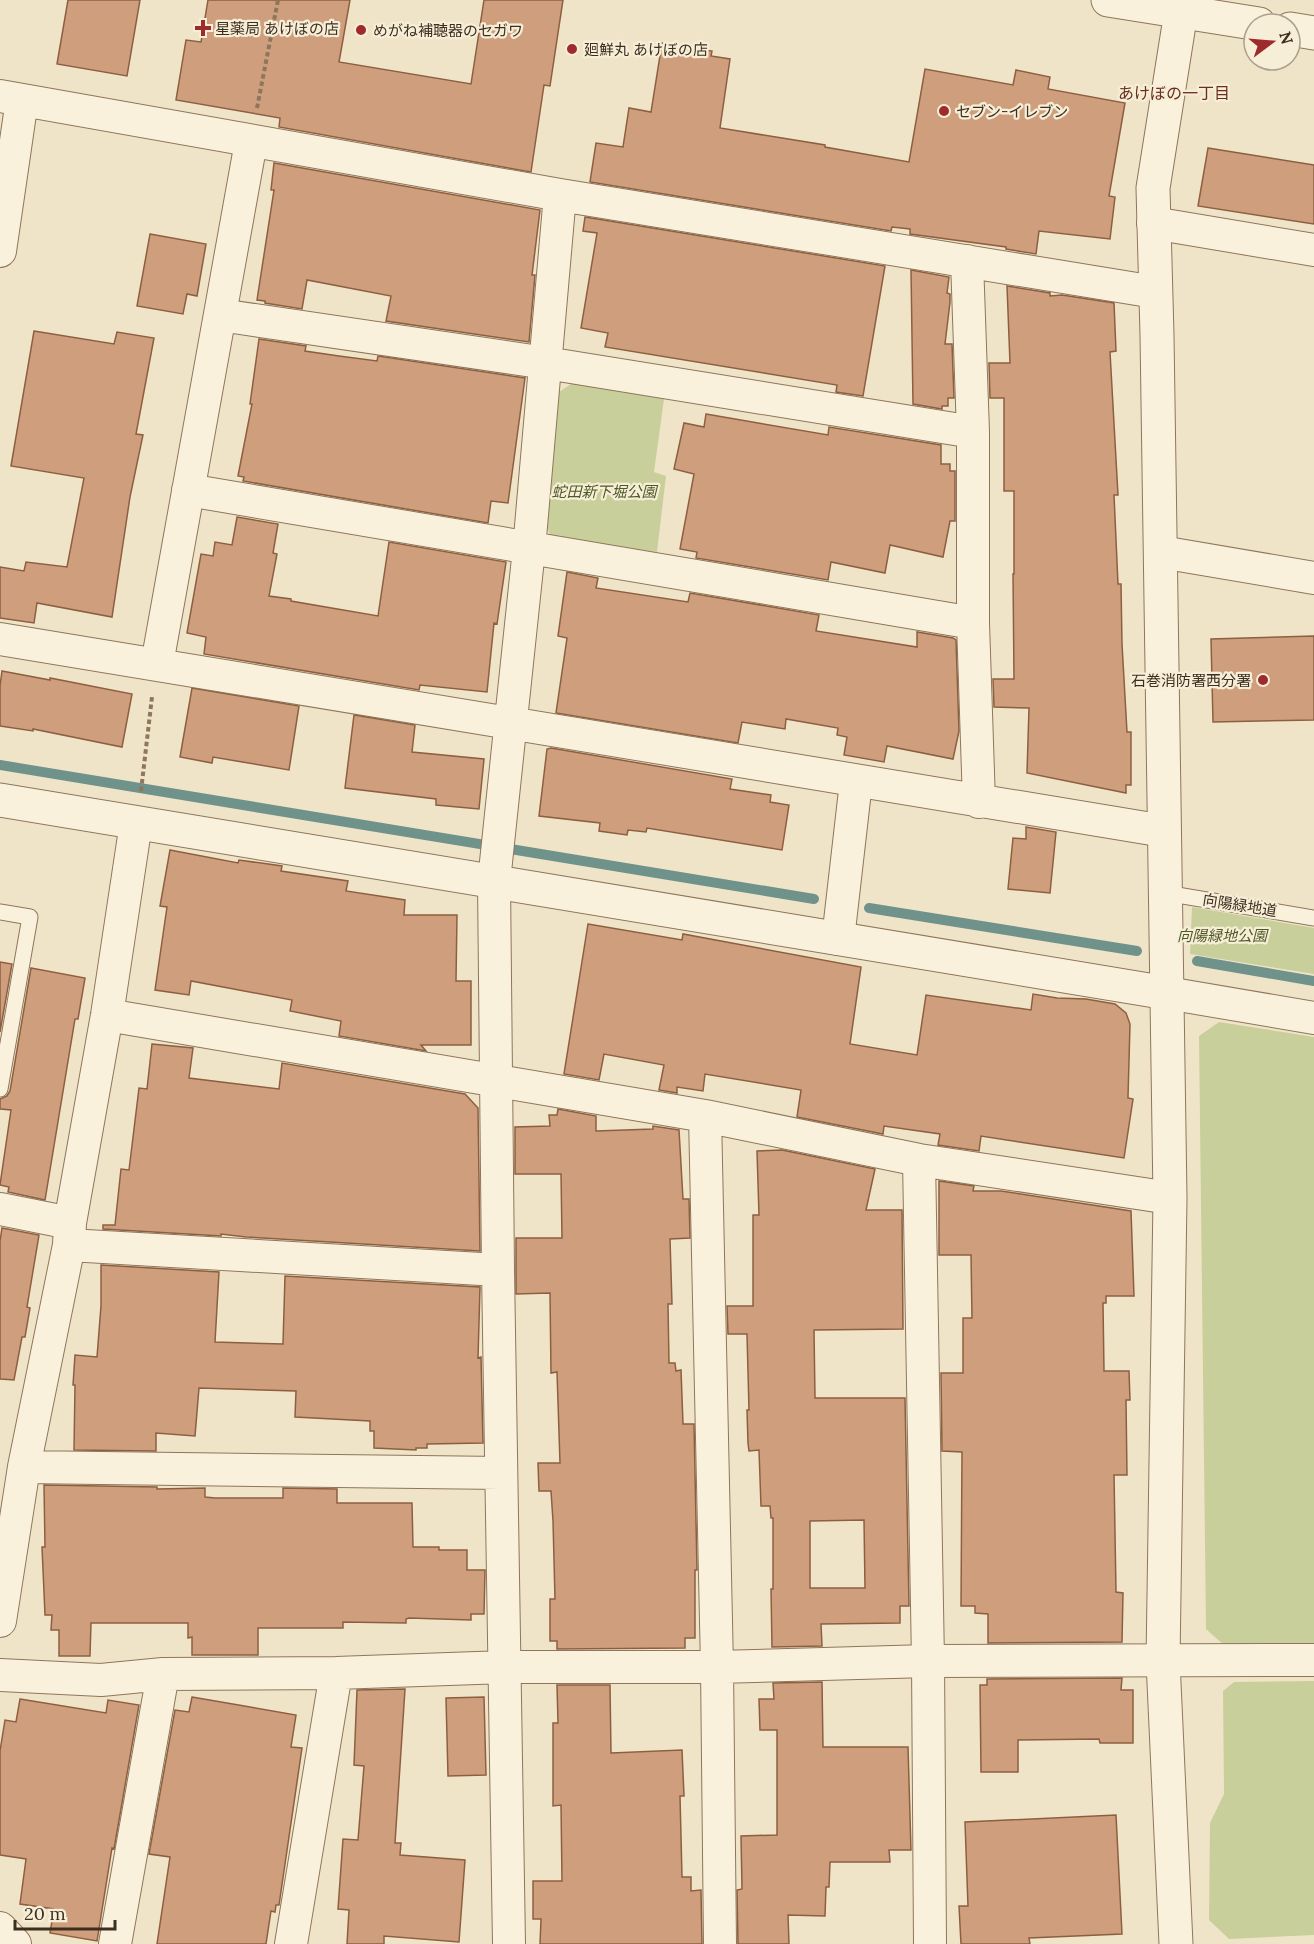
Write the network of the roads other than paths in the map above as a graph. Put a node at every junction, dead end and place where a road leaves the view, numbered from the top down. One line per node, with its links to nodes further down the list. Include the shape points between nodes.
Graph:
1 (1108, 0): 2 (street)
2 (1181, 12): 3 (street); 7 (street, via 1153,188)
3 (1242, 21)
4 (11, 98): 5 (street); 9 (street)
5 (251, 142): 6 (street); 12 (street)
6 (561, 195): 10 (street); 13 (street)
7 (1153, 223): 8 (street); 11 (street)
8 (1314, 250)
9 (0, 251)
10 (967, 261): 11 (street); 14 (street)
11 (1155, 292): 17 (street)
12 (220, 315): 13 (street); 15 (street)
13 (546, 363): 14 (street); 16 (street)
14 (973, 432): 19 (street)
15 (188, 490): 16 (street); 21 (street)
16 (529, 549): 19 (street); 22 (street)
17 (1161, 552): 18 (street); 27 (street)
18 (1314, 578)
19 (973, 623): 25 (street)
20 (0, 639): 21 (street)
21 (157, 664): 22 (street)
22 (510, 723): 23 (street); 28 (street)
23 (856, 782): 25 (street); 32 (street)
24 (0, 800): 26 (street)
25 (979, 802): 27 (street)
26 (136, 823): 28 (street); 34 (street)
27 (1164, 831): 29 (street)
28 (495, 881): 32 (street); 36 (street)
29 (1165, 893): 31 (lane, 向陽緑地道); 33 (street)
30 (0, 912): 37 (lane, via 30,917)
31 (1314, 918)
32 (838, 939): 33 (street)
33 (1167, 993): 35 (street); 40 (street)
34 (107, 1015): 36 (street); 42 (street)
35 (1314, 1017)
36 (496, 1081): 38 (street); 43 (street)
37 (0, 1089)
38 (705, 1116): 39 (street); 51 (street)
39 (919, 1160): 40 (street); 48 (street)
40 (1170, 1198): 49 (street)
41 (0, 1209): 42 (street)
42 (70, 1234): 43 (street); 44 (street)
43 (498, 1270): 45 (street)
44 (24, 1467): 45 (street); 46 (street)
45 (501, 1473): 50 (street)
46 (0, 1621)
47 (1314, 1660): 49 (street)
48 (928, 1661): 49 (street); 51 (street); 61 (street)
49 (1163, 1661): 62 (street)
50 (505, 1667): 51 (street); 52 (street); 59 (street)
51 (717, 1667): 60 (street)
52 (336, 1673): 53 (street); 58 (street)
53 (163, 1674): 54 (street, via 101,1680); 57 (street)
54 (0, 1675)
55 (0, 1928): 56 (street)
56 (15, 1944)
57 (115, 1944)
58 (291, 1944)
59 (509, 1944)
60 (720, 1944)
61 (930, 1944)
62 (1176, 1944)

